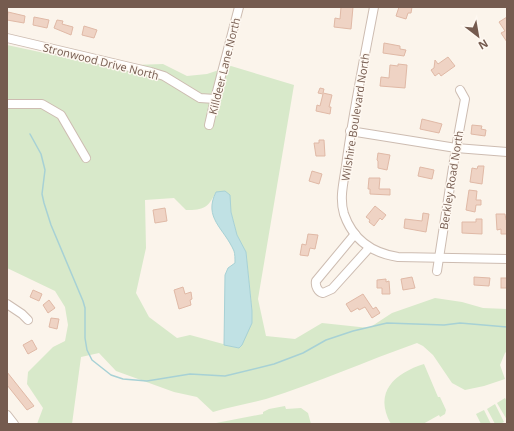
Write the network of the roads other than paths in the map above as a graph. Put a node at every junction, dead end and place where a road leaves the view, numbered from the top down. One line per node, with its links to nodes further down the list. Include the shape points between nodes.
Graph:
1 (239, 7): 5 (street, Killdeer Lane North)
2 (374, 7): 8 (street, Wilshire Boulevard North)
3 (7, 38): 5 (street, Stronwood Drive North, via 151,72 164,76 200,98)
4 (460, 90): 9 (street, Berkley Road North, via 465,99)
5 (215, 99): 7 (street, Killdeer Lane North)
6 (7, 104): 11 (street, via 42,104 61,115)
7 (209, 125)
8 (350, 131): 9 (street); 12 (street, Wilshire Boulevard North, via 342,206)
9 (456, 148): 10 (street); 14 (street, Berkley Road North)
10 (507, 152)
11 (86, 158)
12 (355, 234): 13 (street, Wilshire Boulevard North); 13 (street, via 316,281 320,292 324,294 332,290)
13 (369, 248): 14 (street, Wilshire Boulevard North, via 398,257)
14 (438, 258): 15 (street, Wilshire Boulevard North); 16 (street, Berkley Road North)
15 (507, 259)
16 (437, 271)
17 (7, 304): 18 (street)
18 (28, 320)

